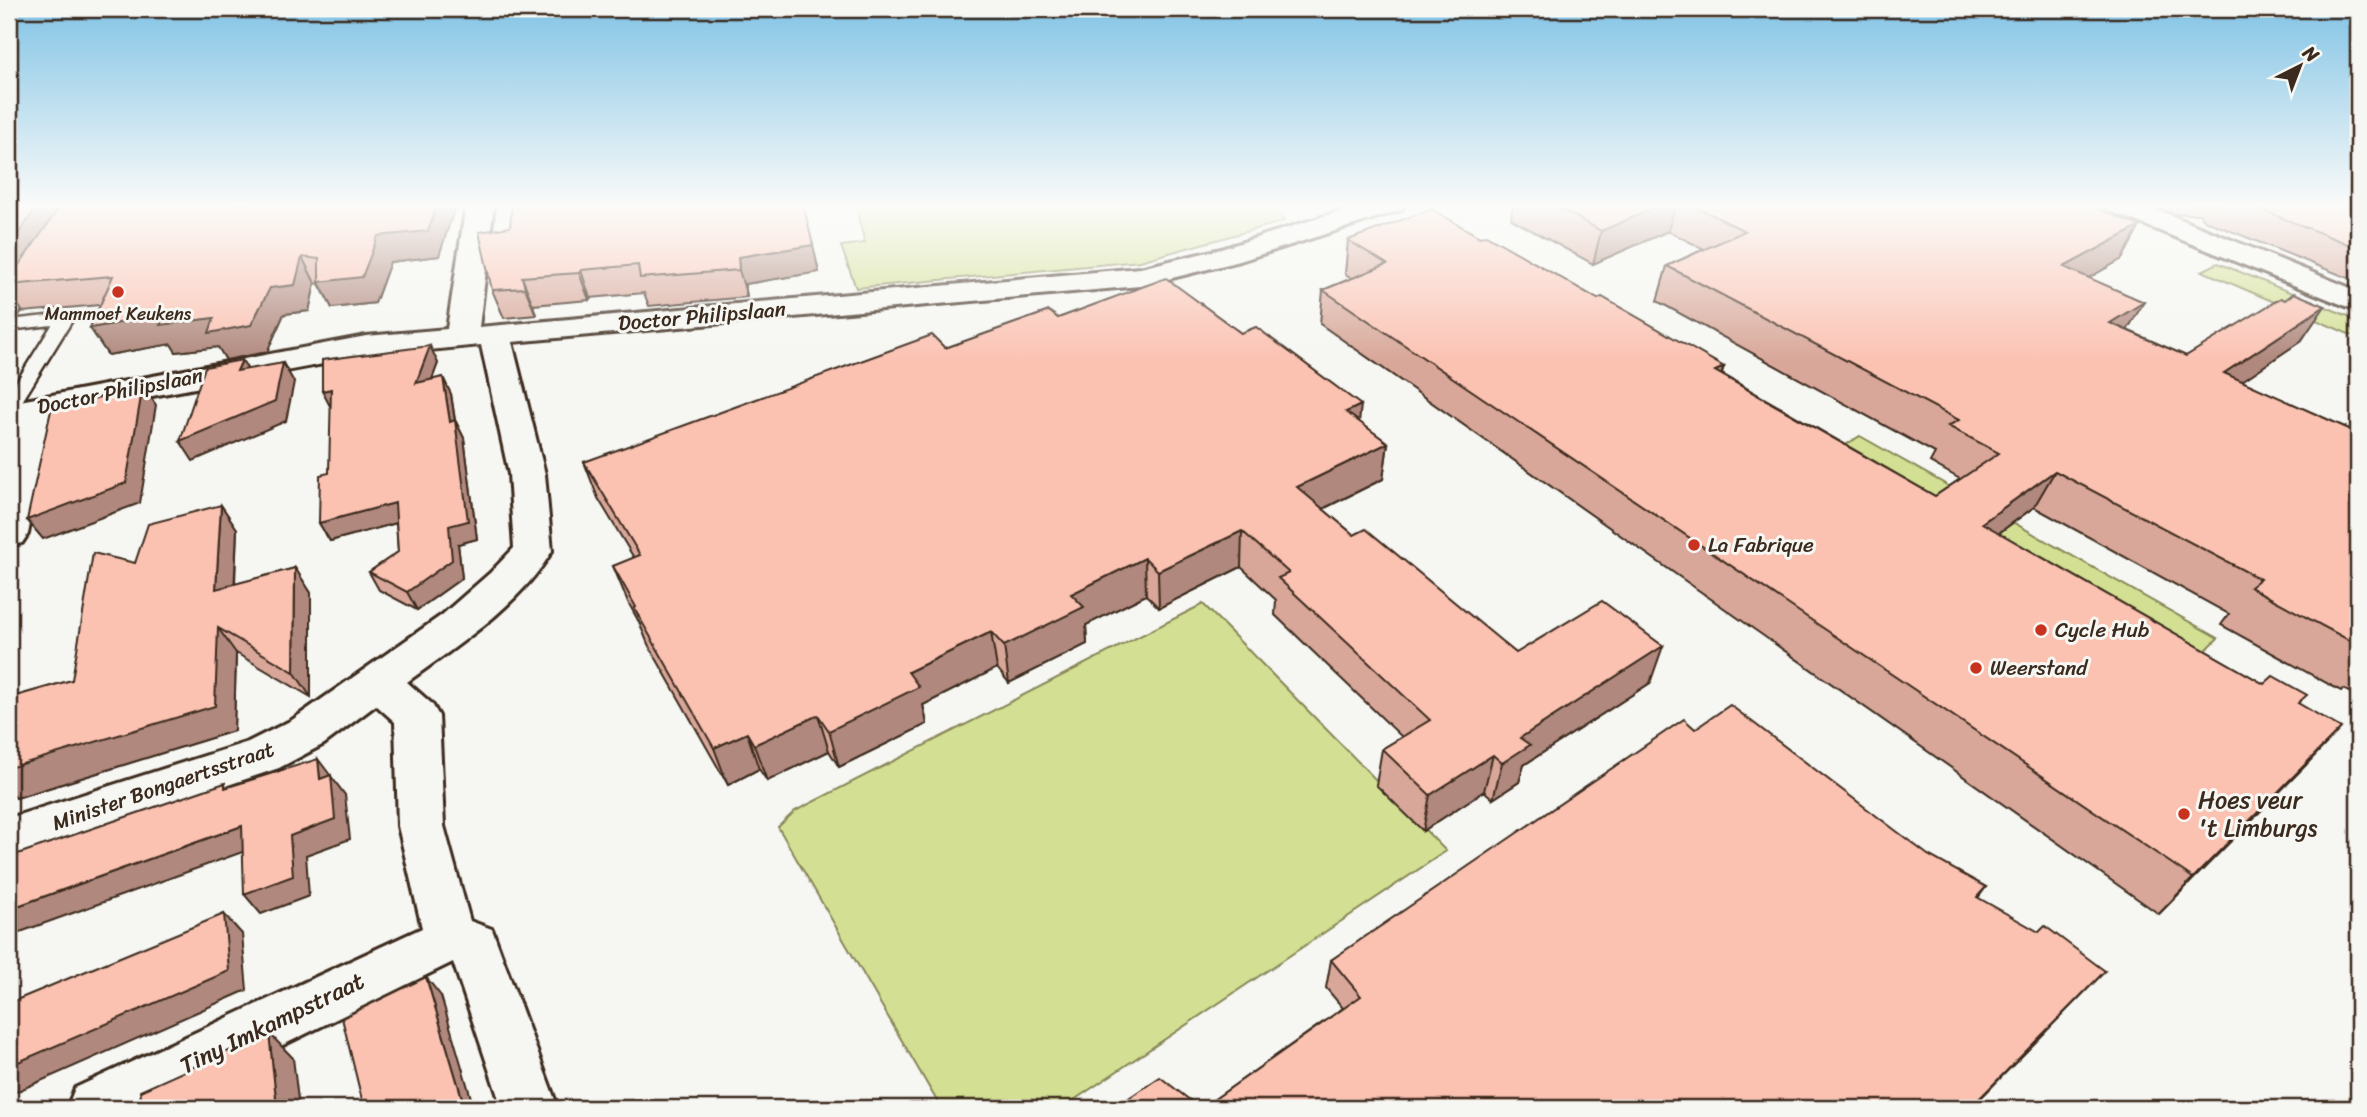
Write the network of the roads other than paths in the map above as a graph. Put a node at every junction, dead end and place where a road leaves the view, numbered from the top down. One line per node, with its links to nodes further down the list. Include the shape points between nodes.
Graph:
1 (480, 256): 8 (street, Minister Bongaertsstraat)
2 (1222, 256): 8 (street, Doctor Philipslaan, via 1140,277)
3 (2246, 256): 5 (street)
4 (44, 263): 6 (lane)
5 (2358, 302)
6 (9, 315)
7 (9, 324): 9 (lane, via 65,319)
8 (480, 335): 9 (street, Doctor Philipslaan, via 366,346); 11 (street, Minister Bongaertsstraat, via 495,349 511,394 534,515 533,551 456,625)
9 (18, 409): 10 (street)
10 (9, 534)
11 (378, 682): 12 (street, Minister Bongaertsstraat, via 308,732 263,755); 13 (street, via 417,716 421,827)
12 (9, 838)
13 (450, 939): 14 (street, Tiny Imkampstraat); 15 (street, via 474,945)
14 (95, 1108)
15 (530, 1108)

